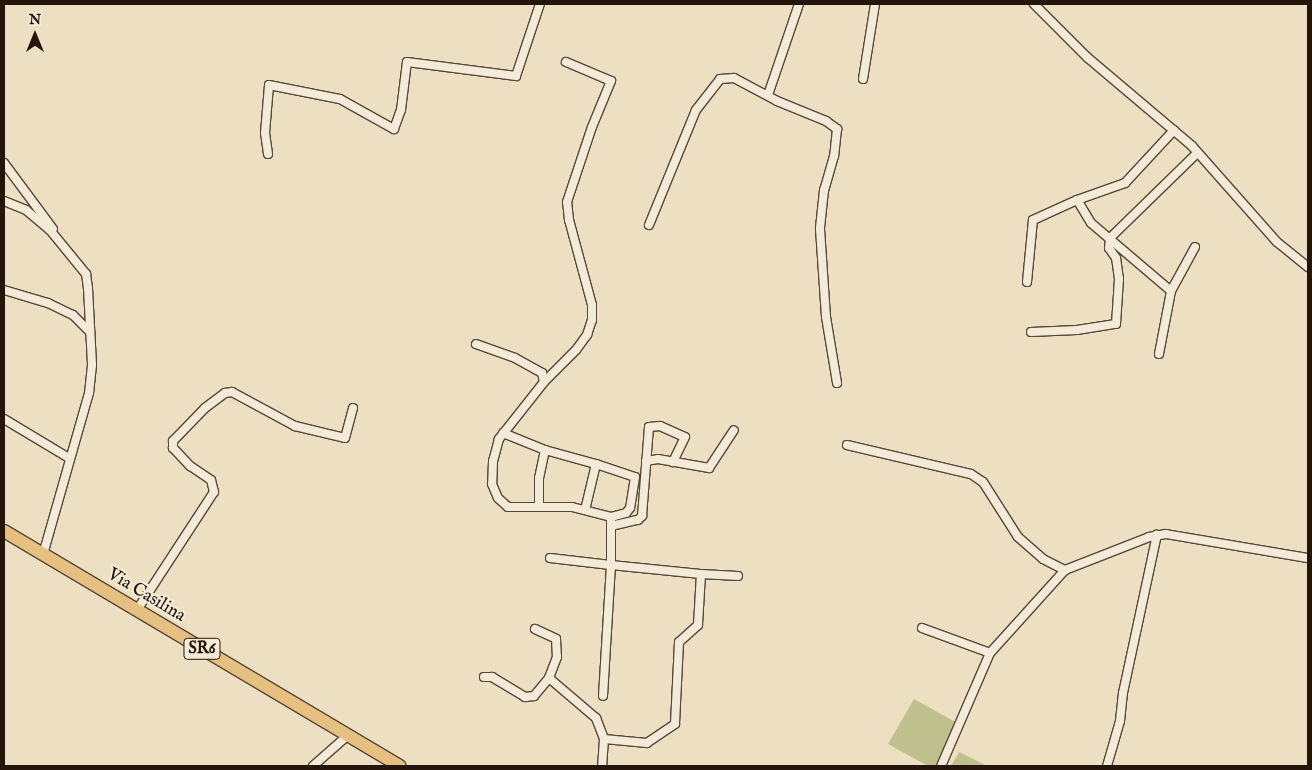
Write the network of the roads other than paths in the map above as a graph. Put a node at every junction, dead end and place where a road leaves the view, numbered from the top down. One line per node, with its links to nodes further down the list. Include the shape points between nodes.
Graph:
1 (540, 4): 10 (street, via 516,76 408,62 401,110 394,129 340,99 269,85 265,133)
2 (799, 4): 7 (street)
3 (875, 4): 6 (street)
4 (1034, 4): 8 (street, via 1088,58)
5 (566, 62): 26 (street, via 611,81 588,136 568,202 569,220 592,305 592,320 588,335)
6 (863, 79)
7 (768, 95): 14 (street, via 727,76 714,85 696,110); 27 (street, via 837,129 834,156 824,190 820,230 826,316)
8 (1174, 130): 9 (street); 12 (street, via 1125,183)
9 (1197, 153): 16 (street); 18 (street, via 1277,242)
10 (268, 154)
11 (4, 163): 15 (street)
12 (1077, 200): 16 (street, via 1092,223); 19 (street, via 1033,220)
13 (4, 201): 15 (street, via 26,210)
14 (649, 225)
15 (56, 237): 22 (street, via 86,274)
16 (1110, 238): 21 (street); 23 (street, via 1109,248 1116,258 1119,279 1116,324)
17 (1195, 247): 21 (street)
18 (1308, 267)
19 (1027, 282)
20 (4, 290): 22 (street, via 48,303 73,315)
21 (1171, 291): 25 (street)
22 (90, 332): 34 (street, via 92,365 89,393)
23 (1031, 332)
24 (476, 344): 26 (street, via 515,358 542,373)
25 (1159, 354)
26 (544, 382): 31 (street)
27 (836, 383)
28 (353, 408): 51 (street, via 345,438 295,426 232,392 225,393 205,408 173,441 173,448 190,466 211,480 214,492)
29 (4, 419): 34 (street)
30 (734, 430): 36 (street, via 709,468)
31 (503, 433): 33 (street); 38 (street, via 493,461 492,484 498,498 508,507)
32 (847, 445): 48 (street, via 971,474 983,482 1018,537 1043,559)
33 (545, 450): 37 (street); 38 (street, via 539,478)
34 (69, 458): 44 (street)
35 (646, 461): 36 (street); 36 (street, via 649,427 660,426 685,437); 41 (street, via 642,516 638,520)
36 (673, 462)
37 (596, 464): 39 (street); 40 (street, via 635,477 630,508 626,513)
38 (539, 507): 39 (street)
39 (585, 510): 40 (street)
40 (610, 517): 41 (street)
41 (611, 526): 47 (street)
42 (4, 531): 44 (main road, Via Casilina / SR6)
43 (1157, 535): 46 (street); 48 (street); 64 (street, via 1123,692 1120,721)
44 (43, 555): 51 (main road, Via Casilina / SR6)
45 (550, 558): 47 (street)
46 (1308, 558)
47 (611, 565): 49 (street); 57 (street)
48 (1065, 570): 54 (street)
49 (701, 574): 50 (street); 59 (street, via 698,625 679,642 675,724 647,743)
50 (738, 576)
51 (137, 610): 58 (main road, Via Casilina / SR6)
52 (922, 628): 54 (street)
53 (535, 630): 56 (street, via 556,639 557,658)
54 (990, 653): 63 (street)
55 (484, 677): 56 (street, via 492,677 525,697 534,696)
56 (549, 678): 59 (street, via 596,718)
57 (603, 696)
58 (348, 736): 60 (street); 61 (main road, Via Casilina / SR6)
59 (604, 739): 62 (street)
60 (313, 766)
61 (400, 766)
62 (602, 766)
63 (941, 766)
64 (1106, 766)

